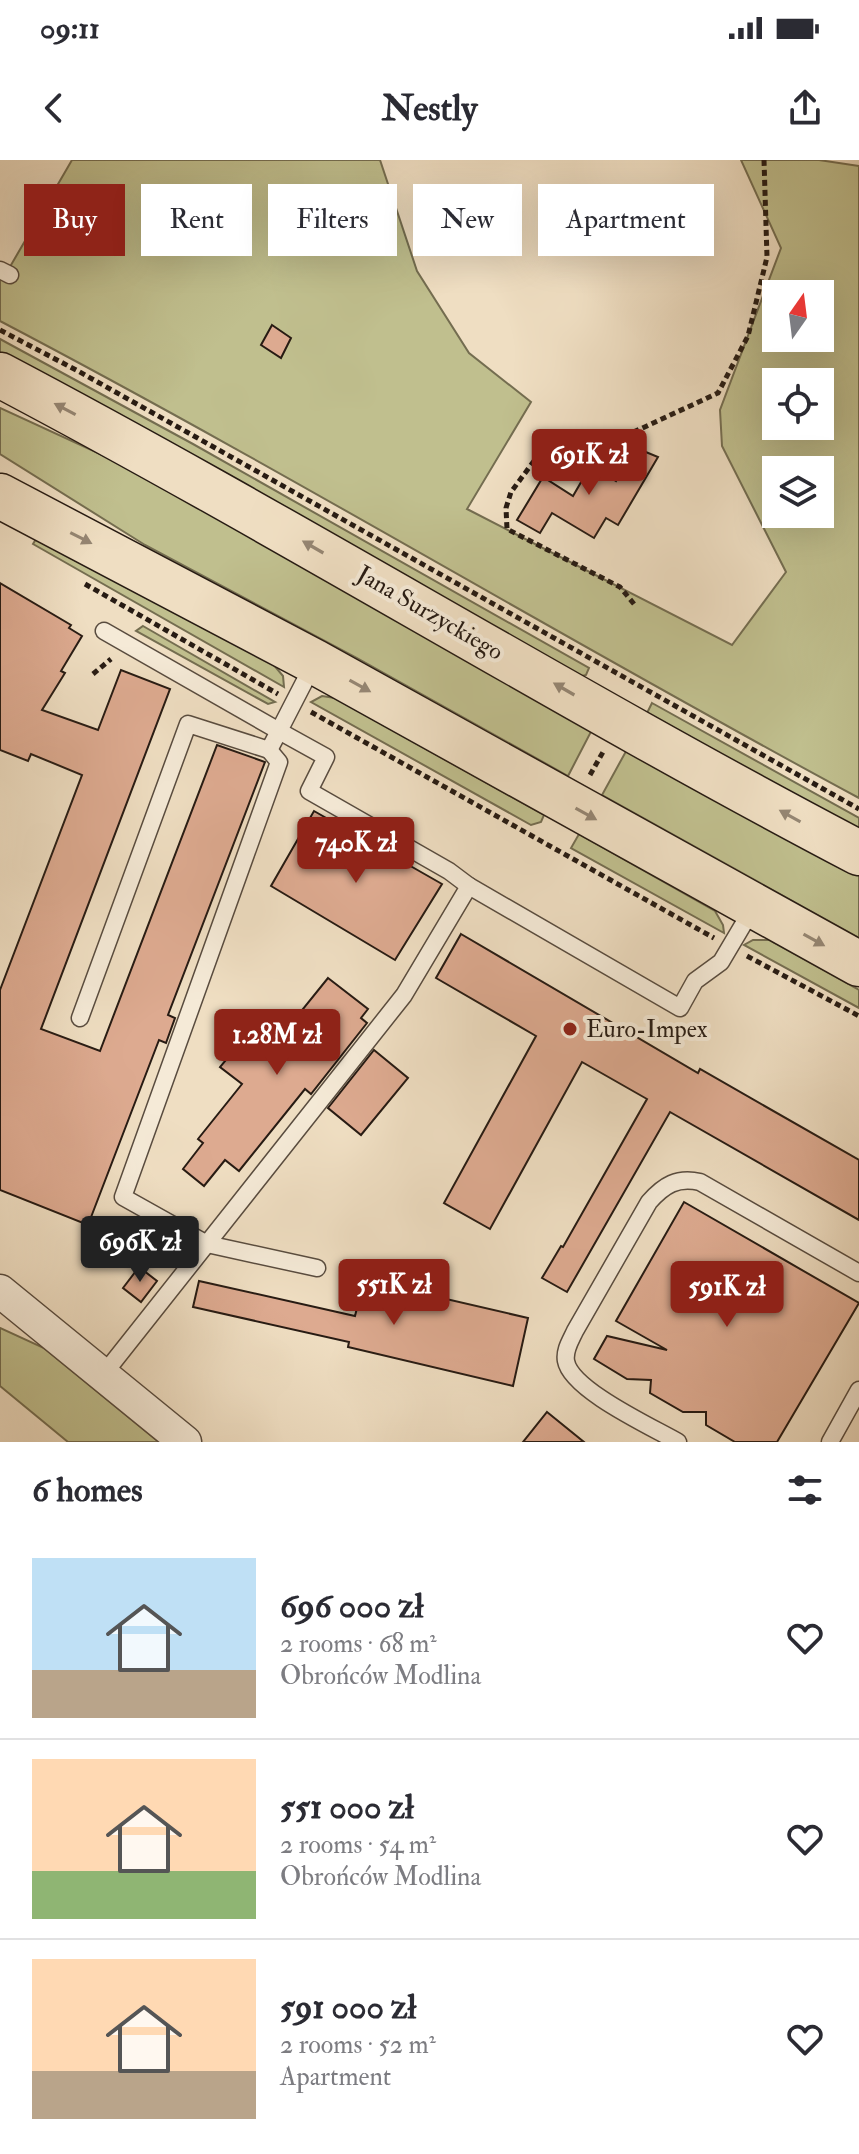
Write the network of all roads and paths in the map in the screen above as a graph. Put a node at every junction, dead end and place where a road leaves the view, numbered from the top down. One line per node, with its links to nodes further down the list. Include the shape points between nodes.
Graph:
1 (764, 160): 6 (path, via 767,257 748,336 718,393 625,436 553,450 534,461 506,508 507,529 620,587)
2 (0, 330): 17 (path)
3 (0, 375): 18 (main road, Jana Surzyckiego, one-way to 3)
4 (0, 496): 9 (main road, one-way to 9)
5 (79, 581): 11 (path)
6 (634, 604)
7 (104, 631): 13 (lane)
8 (120, 651): 10 (path)
9 (315, 662): 13 (lane); 20 (main road, one-way to 20)
10 (93, 674)
11 (280, 695)
12 (307, 709): 21 (path)
13 (279, 731): 15 (lane); 19 (lane, via 326,757 309,791)
14 (605, 747): 16 (path)
15 (269, 750): 25 (lane, via 188,724); 26 (lane, via 279,762 123,1197)
16 (584, 785)
17 (859, 809)
18 (859, 853)
19 (469, 886): 20 (lane, via 680,1008 695,981 721,962); 26 (lane, via 404,995)
20 (753, 906): 23 (main road, one-way to 23)
21 (720, 941)
22 (739, 952): 24 (path)
23 (859, 964)
24 (859, 1016)
25 (80, 1018)
26 (207, 1244): 27 (lane); 30 (lane)
27 (317, 1268)
28 (859, 1273): 33 (lane, via 700,1182 687,1179 661,1188 575,1331 566,1360 585,1387)
29 (0, 1291): 30 (street)
30 (103, 1375): 32 (street)
31 (859, 1390): 34 (lane)
32 (185, 1442)
33 (678, 1442)
34 (830, 1442)

